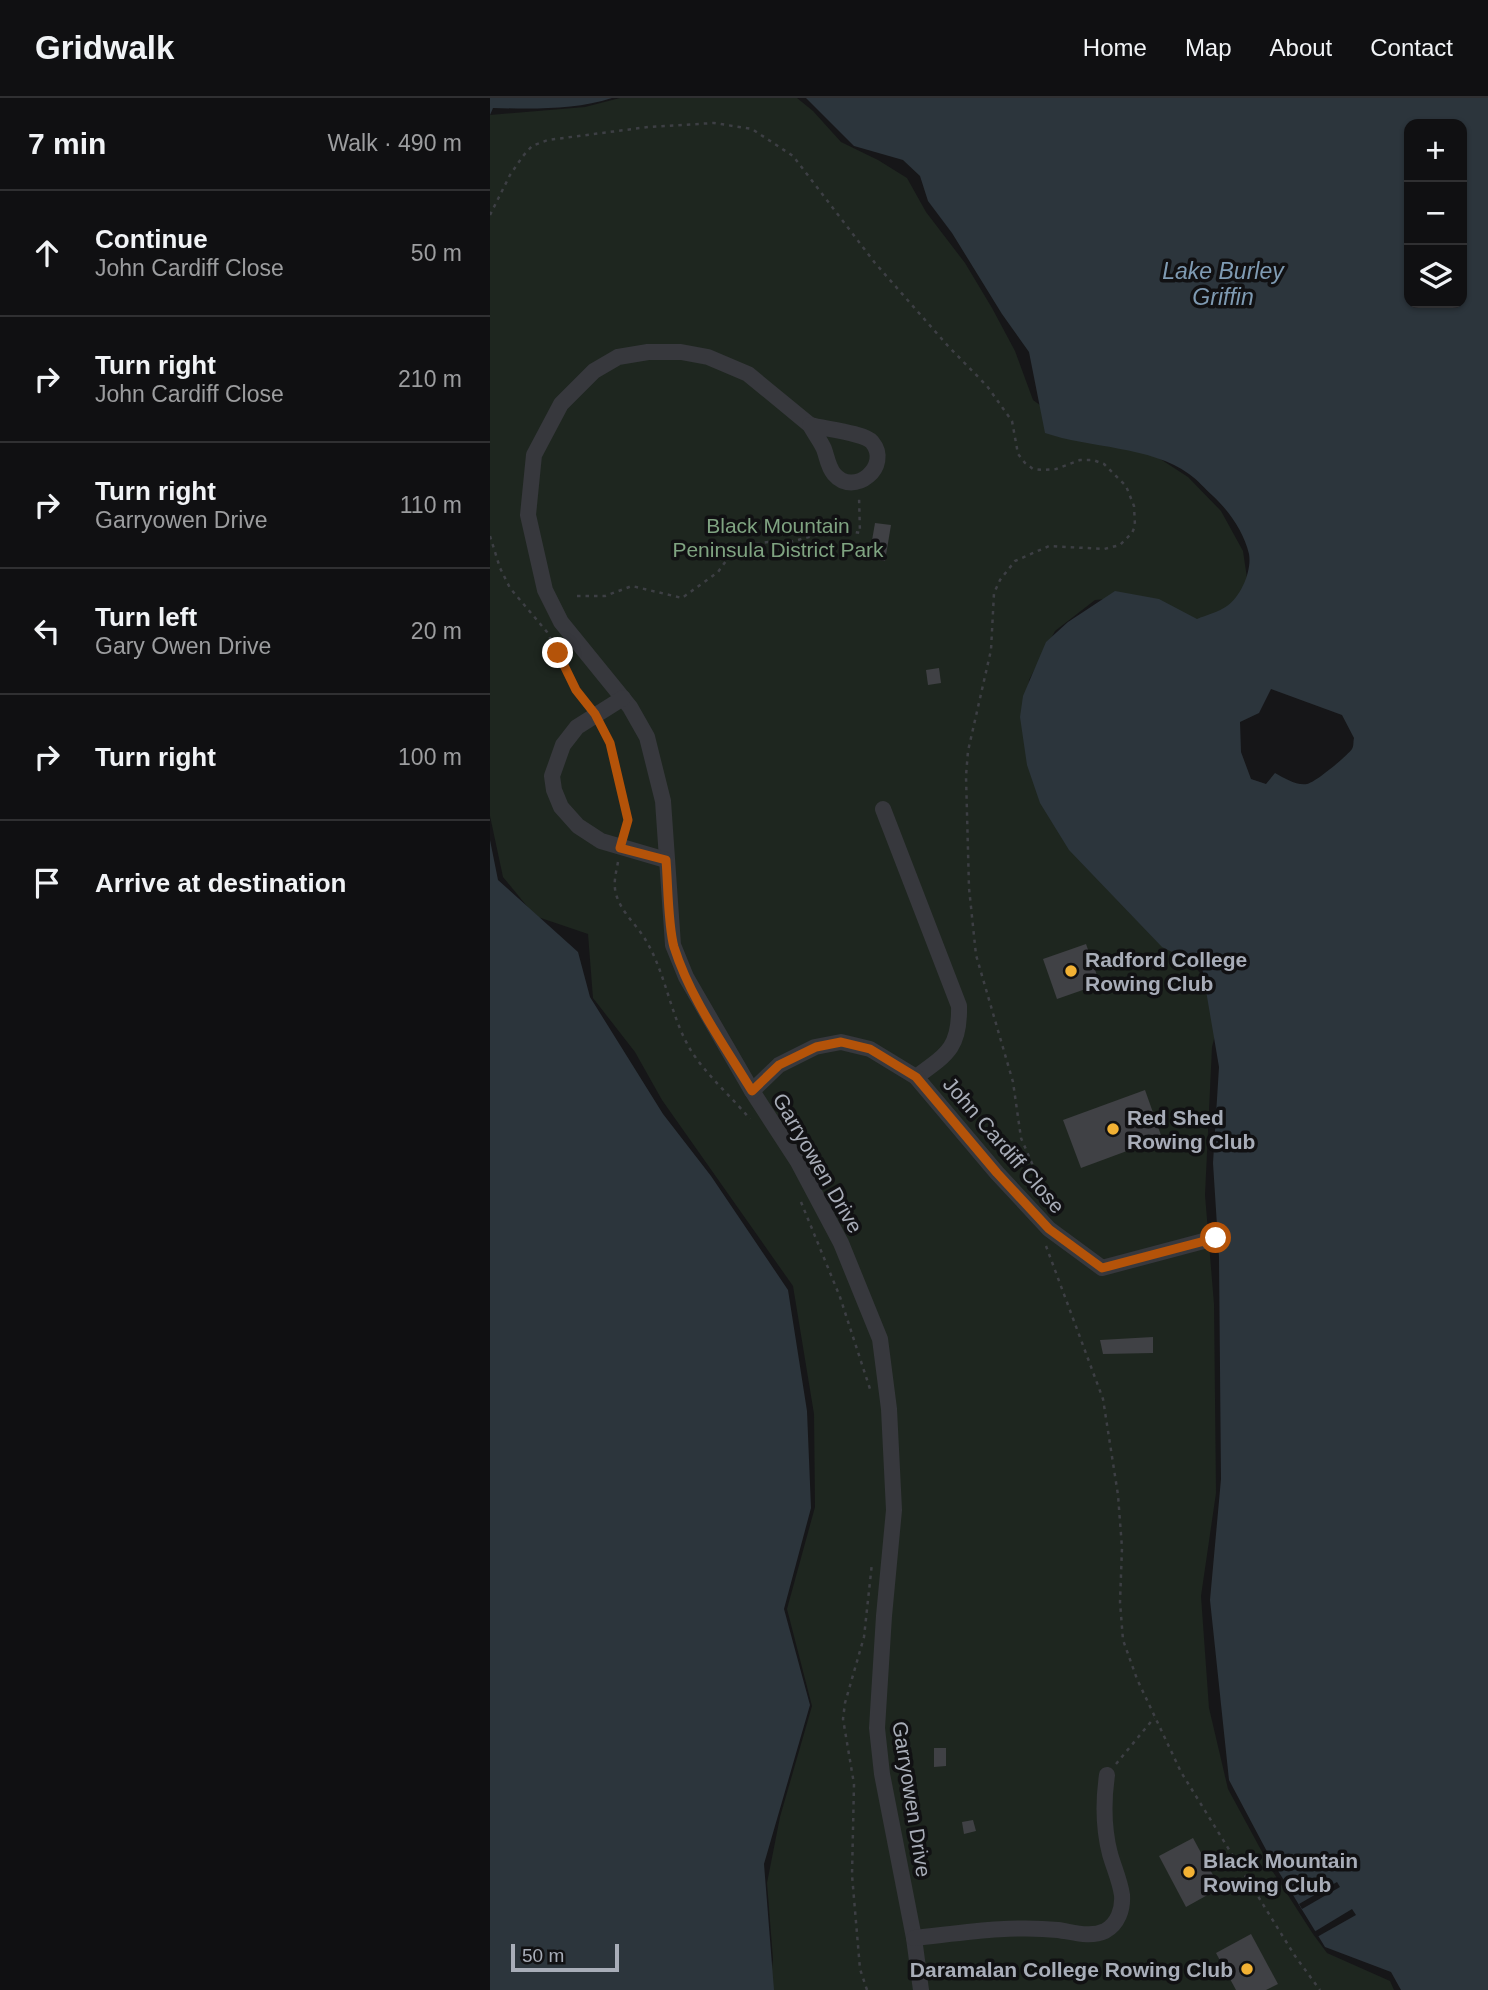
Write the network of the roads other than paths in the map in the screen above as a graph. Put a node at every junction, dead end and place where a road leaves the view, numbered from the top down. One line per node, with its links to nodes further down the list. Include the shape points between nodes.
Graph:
1 (810, 425): 1 (street, Garryowen Drive, via 861,434 877,452 875,469 859,482 841,480 833,473); 2 (street, Garryowen Drive, via 748,374 708,357 681,352 618,357 594,371 561,404 534,455 528,515 545,590 561,622)
2 (623, 698): 4 (street, Garryowen Drive, via 647,737 656,770 663,801); 4 (street, via 577,727 563,745 552,776 554,790 561,807 578,826 601,841)
3 (883, 809): 5 (street, John Cardiff Close, via 959,1006 953,1048)
4 (666, 860): 6 (street, Garryowen Drive, via 673,945 686,977)
5 (916, 1077): 6 (street, John Cardiff Close, via 870,1049 841,1042 816,1047 779,1065); 7 (street, John Cardiff Close, via 1049,1229 1102,1268)
6 (752, 1091): 9 (street, Garryowen Drive, via 841,1243 880,1339 894,1510 877,1728)
7 (1216, 1238)
8 (1107, 1775): 9 (street, via 1104,1826 1122,1905 1120,1916 1107,1930 1088,1934 1009,1929)
9 (914, 1938): 10 (street, Garryowen Drive)
10 (921, 1990)

